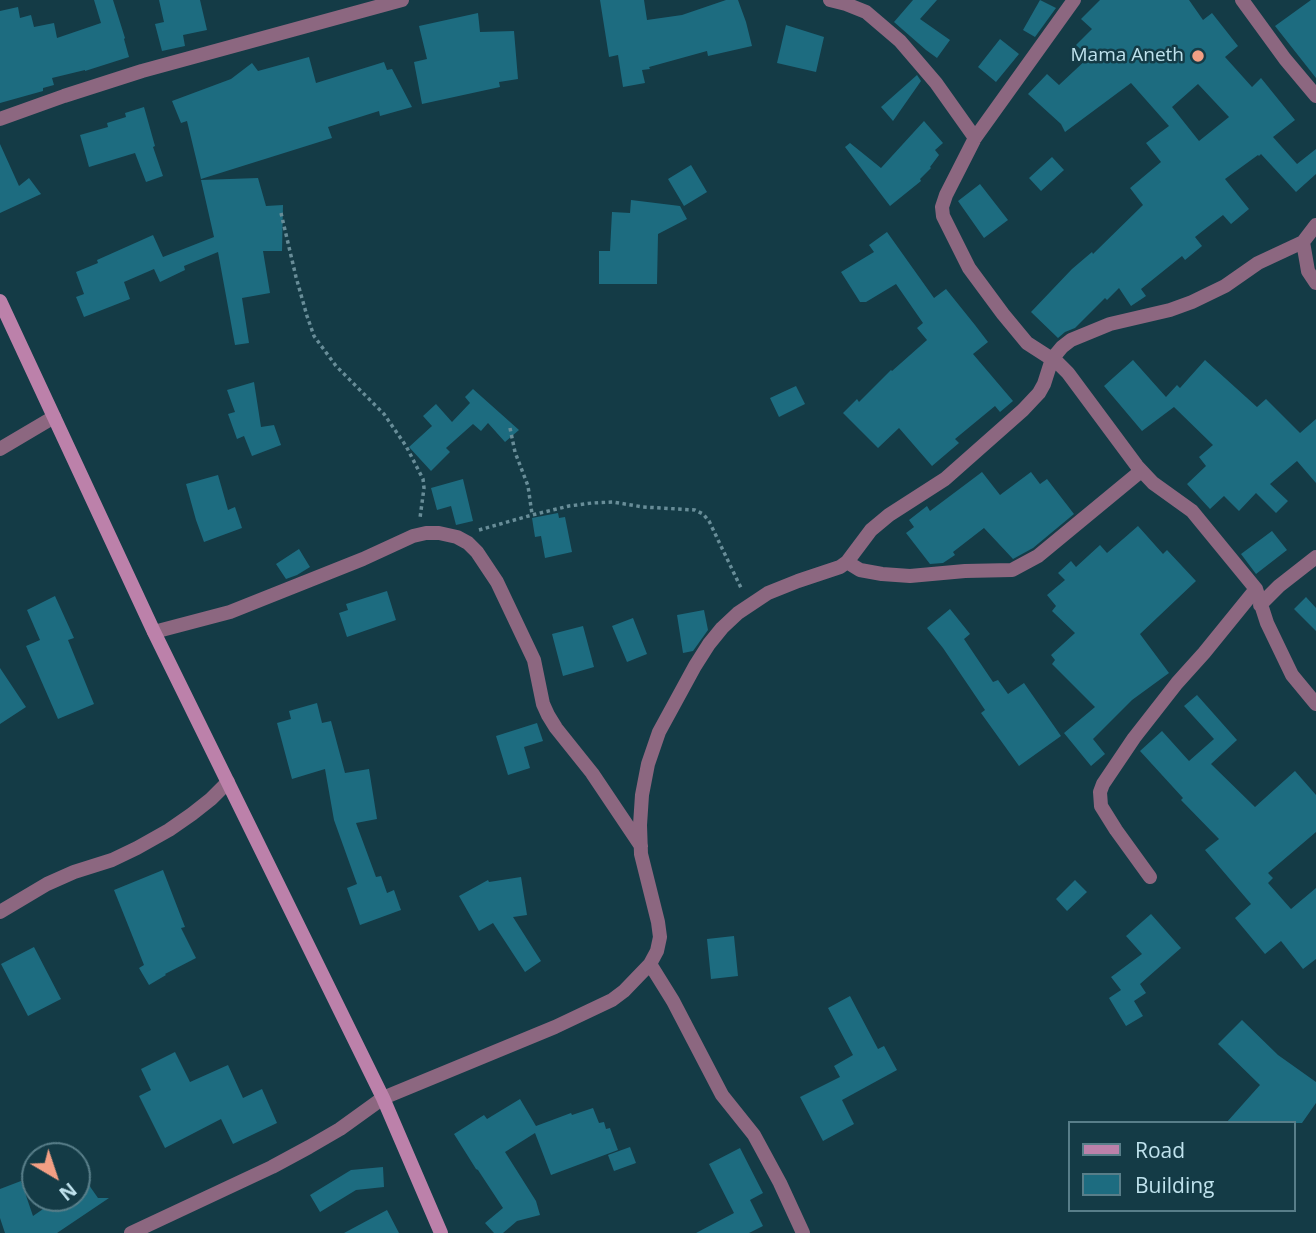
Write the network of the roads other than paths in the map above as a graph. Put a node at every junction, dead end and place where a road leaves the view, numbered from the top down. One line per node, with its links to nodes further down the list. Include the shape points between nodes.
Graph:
1 (402, 0): 6 (street, via 142,71)
2 (830, 0): 7 (street, via 866,12 901,41)
3 (1074, 0): 7 (street)
4 (1242, 0): 5 (street)
5 (1316, 96)
6 (0, 120)
7 (975, 138): 12 (street, via 946,195 943,216 979,284 1027,343)
8 (1316, 225): 9 (street)
9 (1303, 242): 10 (street, via 1308,271); 12 (street, via 1192,302 1110,324 1071,340)
10 (1316, 283)
11 (0, 301): 13 (street)
12 (1052, 359): 15 (street, via 1073,378); 17 (street, via 1039,393 1023,410 945,479 871,530)
13 (54, 417): 14 (street); 20 (street)
14 (0, 449)
15 (1141, 471): 17 (street, via 1038,556 1012,570 910,576 882,574); 18 (street, via 1192,511)
16 (1316, 557): 19 (street)
17 (847, 562): 23 (street, via 768,593 738,613 709,644 659,732 648,764)
18 (1256, 589): 19 (street); 24 (street, via 1134,737 1100,792 1101,806)
19 (1260, 605): 21 (street, via 1292,675)
20 (154, 632): 22 (street); 23 (street, via 230,612 413,536 439,533 457,537 477,552 497,582 534,660 543,704 556,728)
21 (1316, 704)
22 (228, 782): 25 (street, via 192,814 138,848 47,884); 27 (street)
23 (641, 846): 26 (street, via 660,937)
24 (1150, 877)
25 (0, 912)
26 (650, 964): 27 (street, via 612,1000); 30 (street, via 722,1095 754,1135)
27 (383, 1098): 28 (street, via 340,1129 272,1167); 29 (street)
28 (131, 1233)
29 (441, 1233)
30 (803, 1233)

